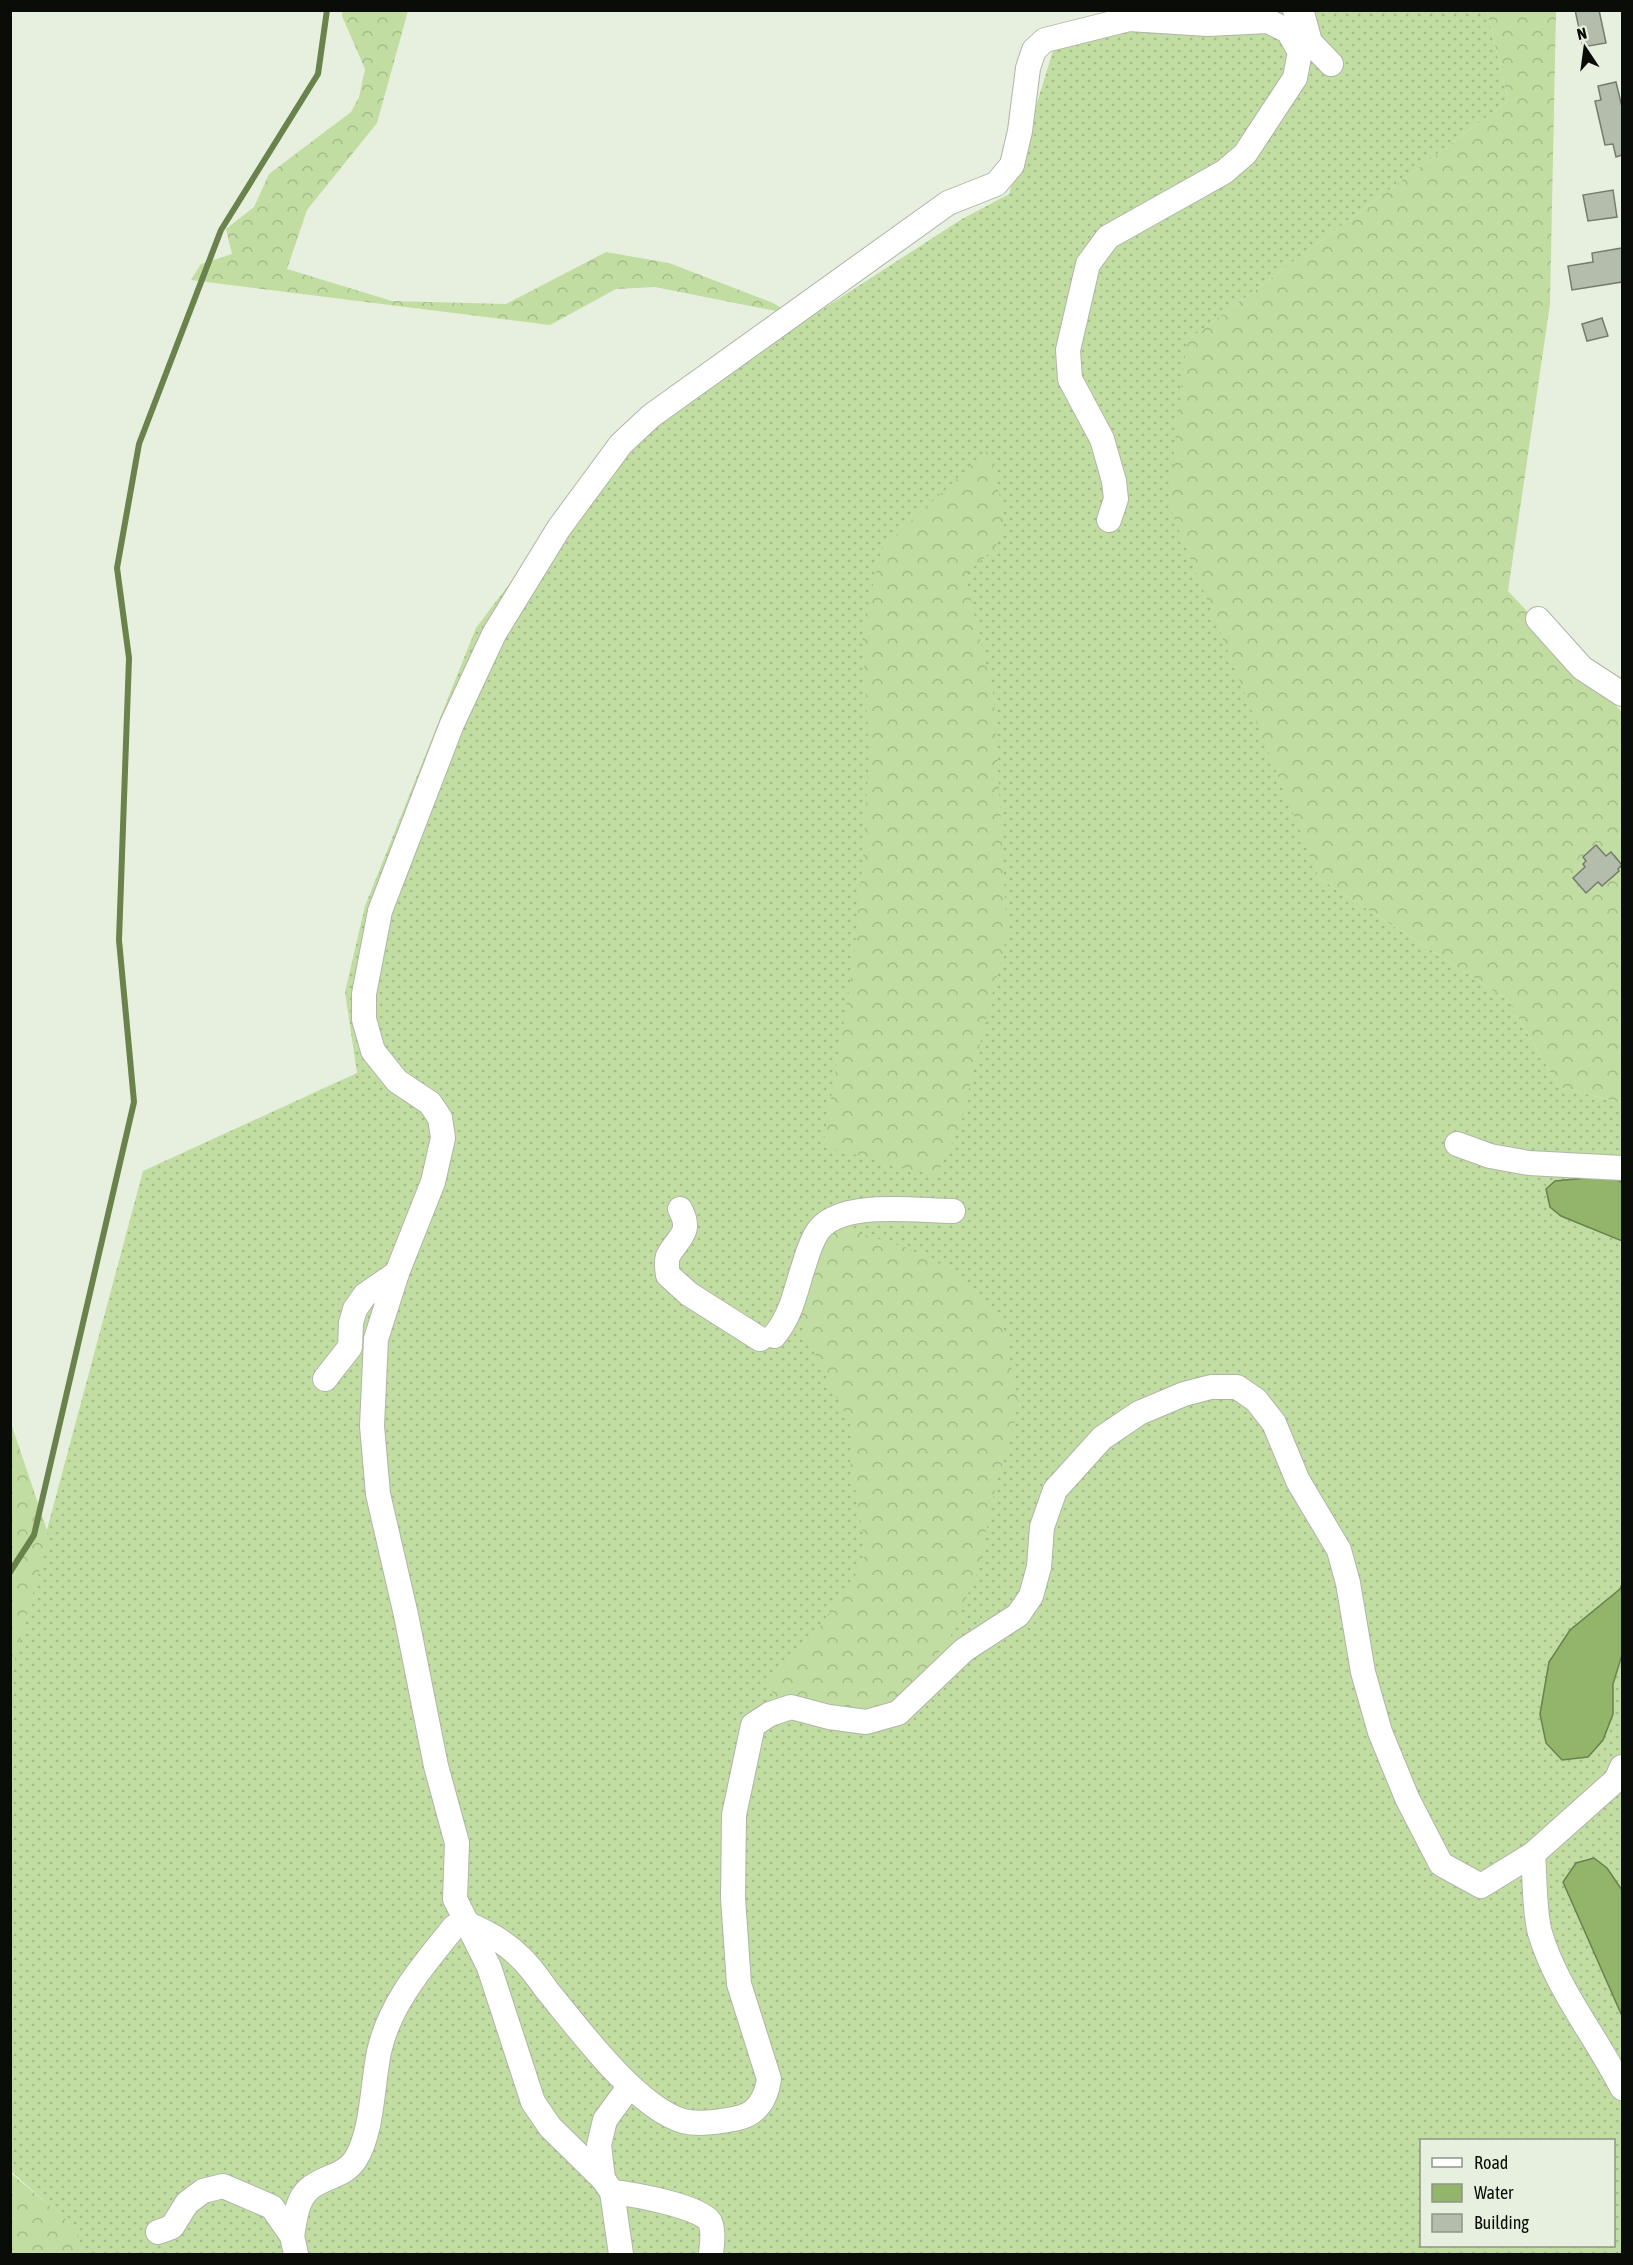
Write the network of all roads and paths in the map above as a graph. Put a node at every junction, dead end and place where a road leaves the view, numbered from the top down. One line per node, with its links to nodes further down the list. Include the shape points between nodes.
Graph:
1 (1297, 12): 2 (lane); 3 (lane)
2 (1234, 23): 5 (lane, via 1268,21 1288,31 1300,52); 13 (lane, via 1129,19 1045,40 1034,50 1028,68 1012,165 996,184 948,203 651,416 621,444 559,528 494,634 452,724 380,911 364,994 364,1019 373,1051 397,1080 430,1103 440,1118 442,1138 433,1182)
3 (1314, 47): 4 (lane); 5 (lane)
4 (1331, 64)
5 (1295, 78): 6 (lane, via 1245,154 1224,172 1108,237 1088,264 1068,350 1070,379 1102,439 1114,481 1116,500)
6 (1109, 520)
7 (1538, 620): 8 (lane, via 1582,668)
8 (1623, 694)
9 (1457, 1144): 10 (lane, via 1490,1156 1529,1163)
10 (1623, 1168)
11 (680, 1209): 12 (lane, via 686,1229 668,1256 668,1275 688,1294 767,1337 781,1329 812,1242 825,1223 845,1213 872,1209)
12 (953, 1211)
13 (397, 1273): 14 (lane, via 365,1295 355,1309 350,1347); 17 (lane, via 376,1339 372,1426 378,1494 436,1766 457,1843 455,1899)
14 (325, 1379)
15 (1623, 1767): 16 (lane, via 1616,1780)
16 (1533, 1854): 18 (lane, via 1481,1886 1441,1864 1407,1798 1380,1732 1363,1672 1339,1550 1298,1481 1274,1423 1256,1400 1237,1387 1210,1387 1139,1413 1102,1438 1055,1490 1042,1527 1039,1567 1031,1596 1018,1616 964,1650 898,1713 866,1722 791,1707 753,1725 734,1815 733,1898 739,1984 769,2079 767,2095 758,2109 738,2118 685,2122 665,2114); 19 (lane, via 1540,1931 1551,1961 1576,2012 1606,2054)
17 (466, 1923): 18 (lane, via 500,1940 522,1958); 20 (lane, via 489,1967 533,2102 550,2127); 22 (lane, via 454,1927 399,1998 379,2050 365,2136 355,2161 309,2189 298,2206)
18 (629, 2087): 20 (lane, via 606,2120 599,2145)
19 (1623, 2088)
20 (608, 2185): 23 (lane); 24 (lane, via 701,2213 711,2227)
21 (158, 2232): 22 (lane, via 172,2227 187,2203 202,2191 223,2186 272,2207)
22 (294, 2245)
23 (621, 2254)
24 (711, 2254)

